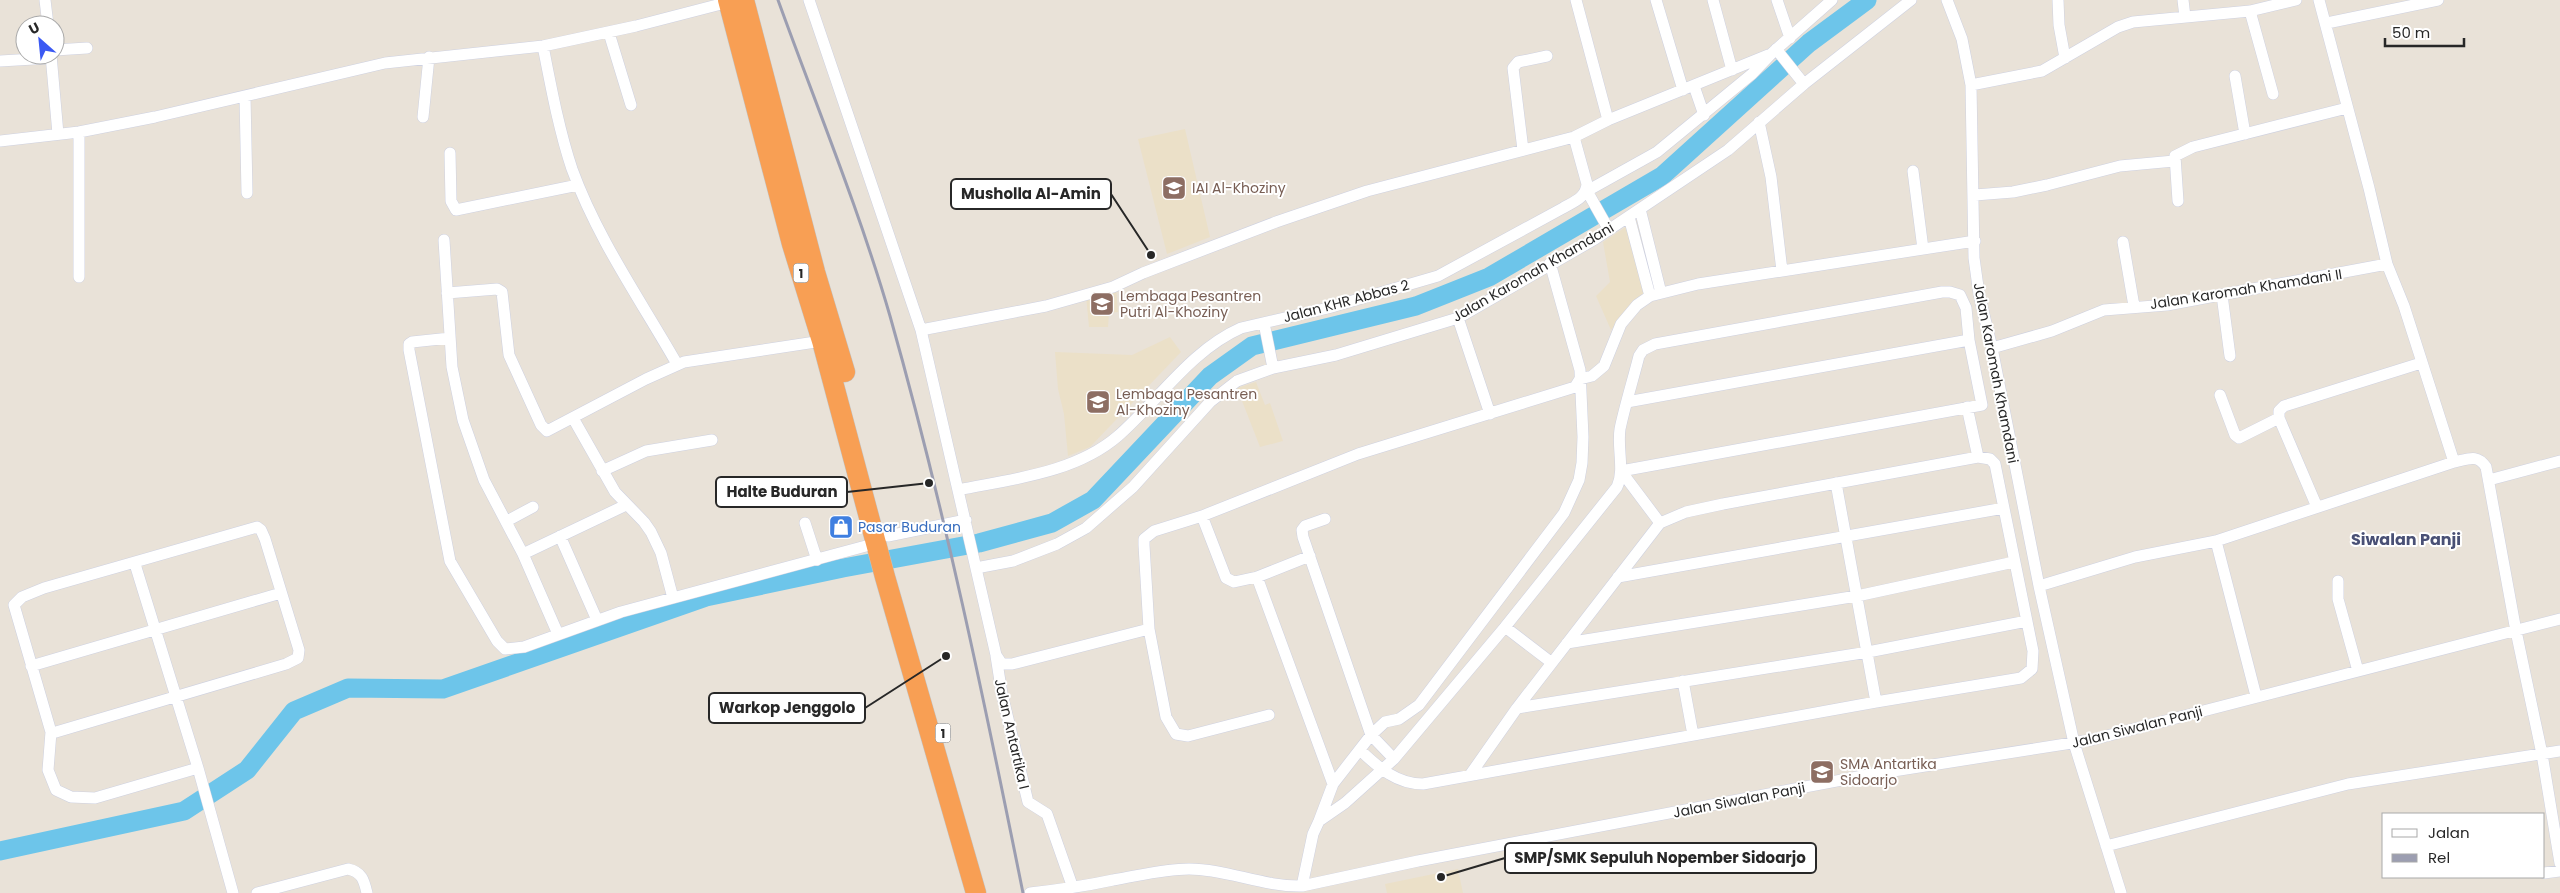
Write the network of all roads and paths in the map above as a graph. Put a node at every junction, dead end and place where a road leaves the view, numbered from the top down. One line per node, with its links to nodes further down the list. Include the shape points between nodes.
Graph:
1 (46, 0): 17 (street)
2 (809, 0): 77 (street, Jalan Antartika I)
3 (1576, 0): 43 (street)
4 (1656, 0): 36 (street)
5 (1713, 0): 32 (street)
6 (1777, 0): 21 (street)
7 (1832, 0): 21 (street)
8 (1911, 0): 34 (street, Jalan Karomah Khamdani)
9 (1947, 0): 35 (street, Jalan Karomah Khamdani, via 1962,39)
10 (2058, 0): 28 (street)
11 (2183, 0): 18 (street)
12 (2296, 0): 16 (street)
13 (2320, 0): 19 (street)
14 (2438, 0): 19 (street)
15 (734, 1): 20 (street); 69 (highway, 1)
16 (2250, 10): 18 (street); 37 (street)
17 (47, 15)
18 (2185, 17): 28 (street, via 2133,22 2118,27)
19 (2327, 23): 40 (street)
20 (609, 33): 22 (street); 39 (street)
21 (1790, 38): 25 (street)
22 (543, 46): 26 (street, via 470,55); 54 (street, via 563,137)
23 (87, 48): 24 (street)
24 (65, 52)
25 (1777, 53): 32 (street); 34 (street); 41 (street, Jalan KHR Abbas 2)
26 (429, 56): 38 (street, via 368,66); 42 (street)
27 (1547, 56): 50 (street, via 1518,62 1514,68)
28 (2065, 58): 35 (street, via 2042,70)
29 (15, 59): 30 (street)
30 (0, 61)
31 (53, 65): 46 (street)
32 (1732, 70): 36 (street)
33 (2234, 76): 47 (street)
34 (1804, 84): 44 (street, Jalan Karomah Khamdani)
35 (1971, 85): 57 (street, Jalan Karomah Khamdani)
36 (1689, 88): 41 (street); 43 (street)
37 (2273, 94)
38 (245, 96): 45 (street); 55 (street)
39 (631, 105)
40 (2347, 108): 47 (street); 67 (street)
41 (1704, 114): 56 (street, Jalan KHR Abbas 2, via 1657,152)
42 (423, 117)
43 (1608, 120): 48 (street)
44 (1759, 122): 59 (street, Jalan Karomah Khamdani, via 1728,150); 68 (street, via 1771,177)
45 (79, 132): 46 (street); 70 (street)
46 (58, 134): 49 (street)
47 (2245, 134): 52 (street, via 2186,150 2175,156)
48 (1574, 136): 50 (street); 56 (street)
49 (0, 141)
50 (1523, 150): 77 (street, via 1367,191 1276,222 1113,287 1046,306)
51 (450, 153): 54 (street, via 451,201 456,210)
52 (2174, 161): 57 (street, via 2120,166 2013,192); 58 (street)
53 (1913, 171): 65 (street)
54 (578, 185): 84 (street)
55 (247, 193)
56 (1589, 195): 61 (street); 76 (street, Jalan KHR Abbas 2, via 1438,276)
57 (1975, 195): 63 (street, Jalan Karomah Khamdani)
58 (2178, 201)
59 (1640, 209): 60 (street, Jalan Karomah Khamdani); 72 (street)
60 (1629, 217): 61 (street, Jalan Karomah Khamdani); 72 (street)
61 (1607, 226): 66 (street, Jalan Karomah Khamdani)
62 (444, 240): 71 (street)
63 (1975, 240): 65 (street); 81 (street, Jalan Karomah Khamdani, via 1979,294)
64 (2123, 242): 74 (street)
65 (1923, 249): 68 (street)
66 (1550, 263): 75 (street, Jalan Karomah Khamdani); 86 (street)
67 (2387, 264): 73 (street, Jalan Karomah Khamdani II); 83 (street)
68 (1782, 270): 72 (street)
69 (809, 275): 80 (highway, 1); 116 (highway, 1, via 835,337)
70 (79, 277)
71 (447, 293): 78 (street); 93 (street, via 501,291 509,355 543,427 550,431)
72 (1656, 294): 86 (street, via 1637,305 1621,324 1604,366 1592,376)
73 (2222, 295): 74 (street, Jalan Karomah Khamdani II, via 2167,305); 82 (street)
74 (2134, 306): 81 (street, Jalan Karomah Khamdani II, via 2093,313 2052,331)
75 (1458, 318): 85 (street, Jalan Karomah Khamdani, via 1336,355); 92 (street)
76 (1264, 325): 85 (street); 103 (street, Jalan KHR Abbas 2, via 1241,328 1216,341 1118,436 1085,459 1035,474)
77 (920, 330): 103 (street, Jalan Antartika I)
78 (450, 338): 111 (street, via 454,382 463,420 482,475); 139 (street, via 417,341 410,343 409,347 450,561 502,648 515,650)
79 (1969, 340): 88 (street); 88 (street, via 1964,301 1960,295 1950,292 1655,344 1638,356); 90 (street)
80 (822, 341): 84 (street); 116 (highway, 1)
81 (1992, 348): 89 (street, Jalan Karomah Khamdani)
82 (2230, 356)
83 (2421, 363): 94 (street, via 2284,406 2278,411); 98 (street)
84 (677, 364): 93 (street)
85 (1272, 364): 123 (street, Jalan Karomah Khamdani, via 1223,391 1133,486 1073,537 1012,560)
86 (1580, 379): 92 (street, via 1570,390); 154 (street, via 1582,463 1579,480 1564,513 1419,705 1399,719 1385,722)
87 (2220, 395): 94 (street, via 2237,437 2246,436)
88 (1627, 402): 100 (street, via 1618,454)
89 (2001, 403): 90 (street); 128 (street, Jalan Karomah Khamdani)
90 (1982, 405): 91 (street)
91 (1967, 407): 96 (street); 100 (street)
92 (1490, 414): 108 (street, via 1358,454)
93 (573, 418): 99 (street)
94 (2279, 418): 106 (street)
95 (712, 440): 99 (street, via 646,450)
96 (1978, 457): 102 (street); 107 (street, via 1990,459 1994,464)
97 (2560, 461): 101 (street)
98 (2454, 462): 101 (street, via 2475,457 2480,459); 106 (street)
99 (602, 471): 104 (street)
100 (1622, 471): 113 (street); 135 (street, via 1617,487 1605,504)
101 (2489, 480): 138 (street)
102 (1836, 483): 113 (street, via 1686,512); 115 (street)
103 (958, 490): 110 (street, Jalan Antartika I)
104 (626, 505): 114 (street); 131 (street, via 651,532 661,553)
105 (533, 507): 111 (street)
106 (2317, 507): 117 (street)
107 (2004, 508): 115 (street); 121 (street)
108 (1202, 516): 125 (street, via 1226,578 1234,582); 136 (street, via 1154,531 1144,540)
109 (1326, 519): 119 (street, via 1302,530)
110 (966, 520): 116 (street); 123 (street, Jalan Antartika I)
111 (507, 521): 118 (street)
112 (806, 523): 120 (street)
113 (1660, 523): 126 (street)
114 (560, 536): 118 (street); 133 (street)
115 (1846, 536): 126 (street); 130 (street)
116 (883, 541): 120 (street); 124 (highway, 1)
117 (2216, 541): 128 (street, via 2135,557); 148 (street)
118 (523, 554): 139 (street)
119 (1310, 556): 125 (street); 154 (street)
120 (818, 560): 131 (street)
121 (2014, 562): 130 (street); 134 (street)
122 (135, 564): 129 (street, via 257,527 264,535); 137 (street); 144 (street, via 44,588 18,600 14,609)
123 (976, 568): 142 (street, Jalan Antartika I)
124 (892, 574): 175 (highway, 1); 176 (highway, 1)
125 (1257, 577): 163 (street)
126 (1618, 577): 140 (street)
127 (2338, 581): 145 (street, via 2338,600)
128 (2039, 586): 155 (street, Jalan Karomah Khamdani)
129 (281, 593): 137 (street); 147 (street, via 299,650 298,658)
130 (1857, 596): 140 (street); 141 (street)
131 (673, 598): 133 (street)
132 (2560, 619): 138 (street, Jalan Siwalan Panji)
133 (597, 620): 139 (street)
134 (2027, 621): 141 (street); 149 (street, via 2034,662 2029,674)
135 (1505, 627): 143 (street); 159 (street)
136 (1149, 629): 142 (street, via 1012,664 1002,664); 151 (street, via 1166,717 1176,734 1188,736)
137 (156, 630): 144 (street); 147 (street)
138 (2516, 631): 145 (street, Jalan Siwalan Panji); 158 (street)
139 (558, 634)
140 (1567, 643): 143 (street)
141 (1868, 652): 146 (street); 149 (street)
142 (996, 655): 171 (street, Jalan Antartika I, via 1028,802 1047,814)
143 (1552, 663): 150 (street)
144 (30, 666): 152 (street)
145 (2358, 671): 148 (street, Jalan Siwalan Panji)
146 (1683, 681): 150 (street); 153 (street)
147 (176, 696): 152 (street); 160 (street)
148 (2256, 696): 155 (street, Jalan Siwalan Panji)
149 (1876, 702): 153 (street)
150 (1517, 708): 162 (street)
151 (1270, 715)
152 (51, 732): 160 (street, via 49,776 56,790 71,797 102,797)
153 (1693, 735): 162 (street)
154 (1372, 736): 156 (street); 159 (street)
155 (2074, 743): 165 (street, Jalan Karomah Khamdani); 170 (street, Jalan Siwalan Panji, via 1859,777)
156 (1361, 751): 161 (street); 163 (street)
157 (2560, 751): 158 (street)
158 (2542, 754): 165 (street, via 2348,784); 166 (street)
159 (1394, 759): 161 (street)
160 (198, 768): 172 (street)
161 (1381, 769): 162 (street, via 1414,784); 164 (street)
162 (1470, 775)
163 (1333, 784): 164 (street)
164 (1319, 821): 170 (street, via 1313,834)
165 (2106, 846): 178 (street, Jalan Karomah Khamdani)
166 (2560, 849): 167 (street)
167 (2560, 863)
168 (2560, 871): 169 (street)
169 (2545, 873)
170 (1302, 886): 171 (street, Jalan Siwalan Panji, via 1283,886 1190,869 1166,870)
171 (1073, 888): 177 (street, Jalan Siwalan Panji)
172 (233, 893)
173 (257, 893): 174 (street, via 348,869 357,871 363,878)
174 (367, 893)
175 (976, 893)
176 (988, 893)
177 (1030, 893)
178 (2122, 893)

